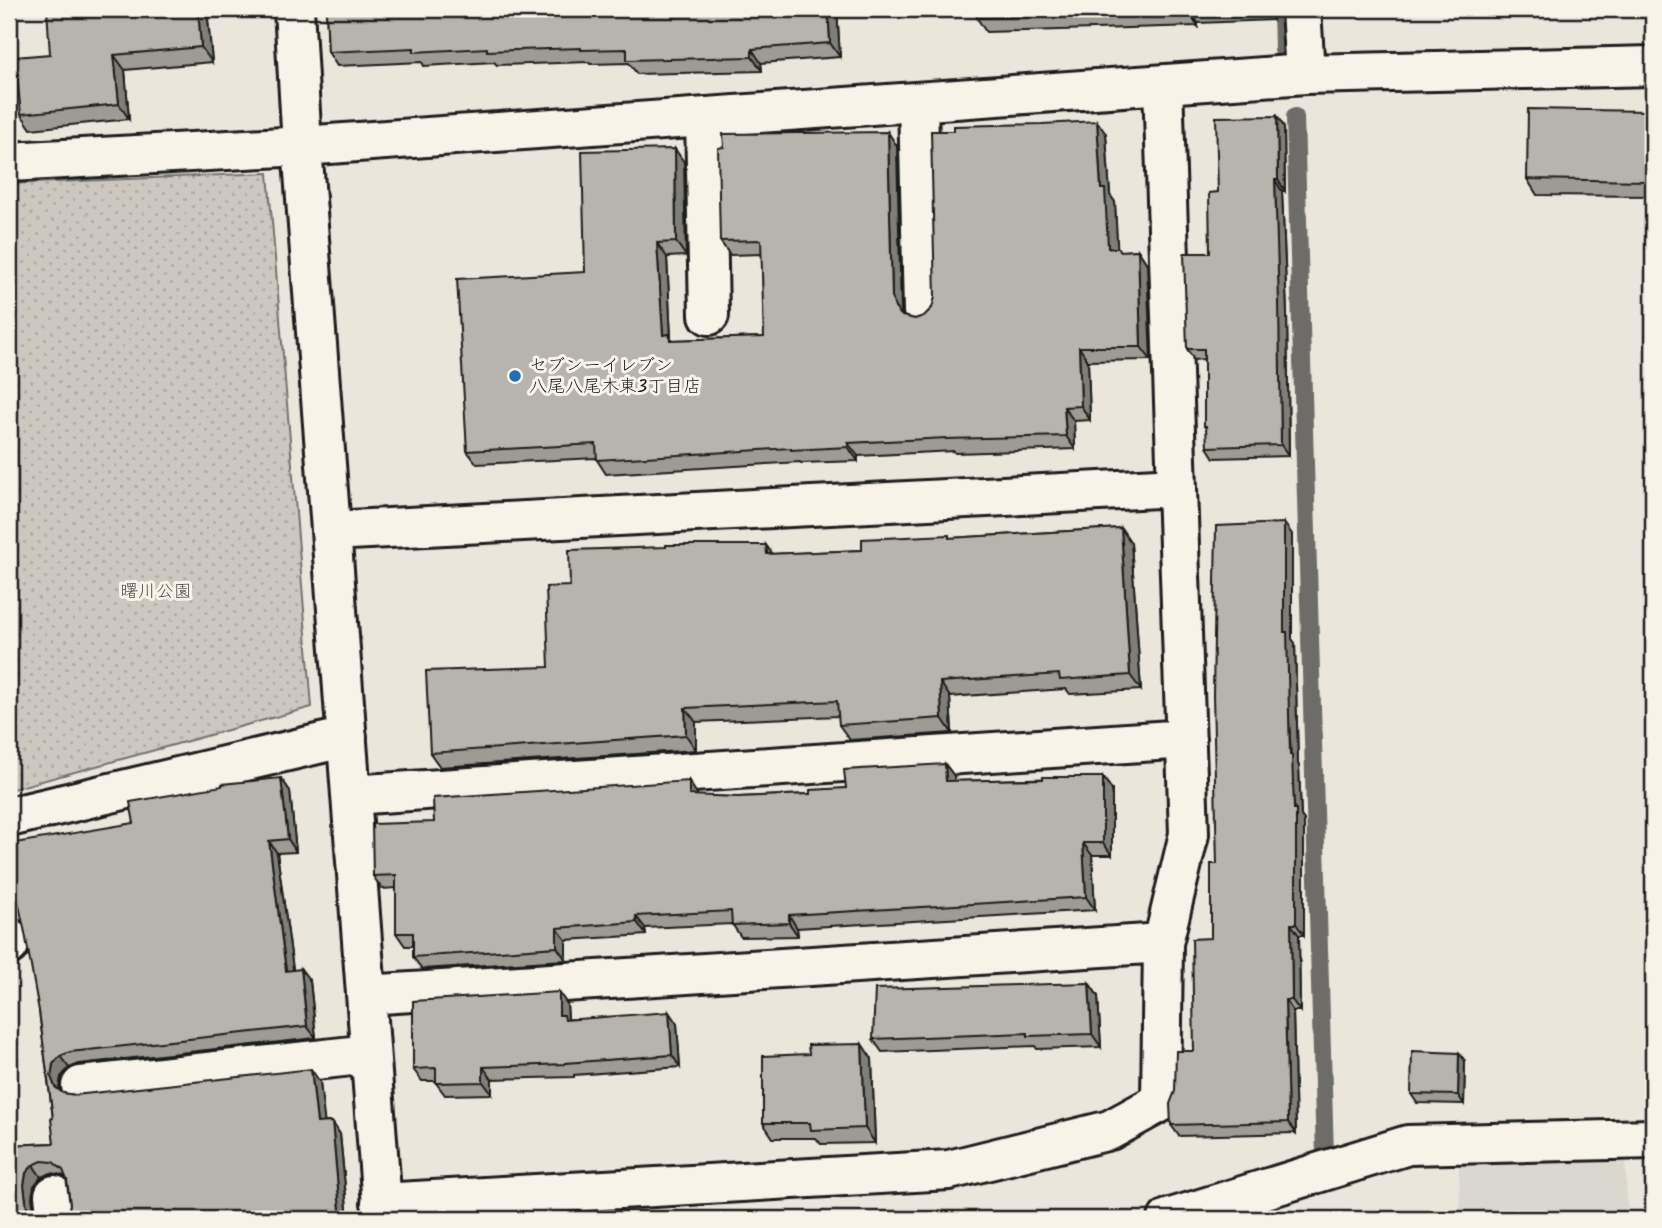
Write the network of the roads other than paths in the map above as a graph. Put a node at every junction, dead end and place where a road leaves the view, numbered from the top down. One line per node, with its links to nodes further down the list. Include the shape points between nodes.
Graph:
1 (294, 9): 8 (street)
2 (1301, 9): 4 (street)
3 (1653, 66): 4 (street)
4 (1305, 74): 5 (street)
5 (1163, 85): 6 (street); 12 (street)
6 (918, 102): 7 (street); 10 (street)
7 (705, 117): 8 (street); 11 (street)
8 (302, 146): 9 (street); 13 (street)
9 (9, 162)
10 (923, 311)
11 (709, 315)
12 (1177, 487): 13 (street); 15 (street)
13 (331, 531): 14 (street)
14 (347, 737): 16 (street); 17 (street)
15 (1186, 739): 16 (street); 19 (street, via 1189,834)
16 (351, 795): 21 (street)
17 (9, 817)
18 (9, 937): 20 (street)
19 (1163, 943): 21 (street); 25 (street, via 1161,1102 1110,1130 949,1170)
20 (9, 945)
21 (366, 995): 22 (street)
22 (370, 1054): 23 (street); 25 (street)
23 (81, 1086)
24 (1653, 1139): 26 (street, via 1408,1145)
25 (382, 1211)
26 (1168, 1219)

